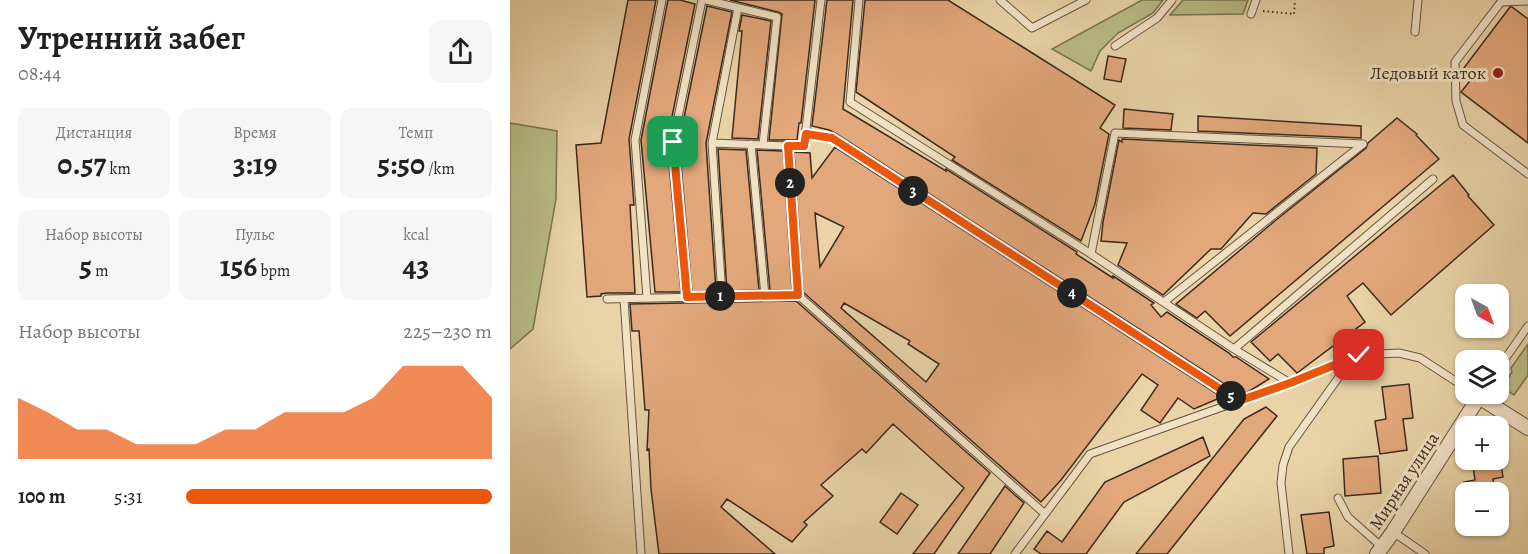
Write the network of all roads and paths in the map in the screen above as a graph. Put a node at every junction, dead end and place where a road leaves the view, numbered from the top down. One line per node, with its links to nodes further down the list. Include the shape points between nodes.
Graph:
1 (662, 0): 28 (lane, via 634,140)
2 (704, 0): 12 (lane); 27 (lane, via 673,142)
3 (821, 0): 16 (lane)
4 (859, 0): 23 (lane, via 850,102)
5 (1000, 0): 6 (lane, via 1032,28)
6 (1086, 0)
7 (1172, 0): 15 (lane, via 1157,18)
8 (1256, 0): 13 (lane)
9 (1295, 0): 13 (path, via 1294,14)
10 (1418, 0): 14 (lane)
11 (1528, 1): 21 (lane, via 1501,2 1455,62 1456,101 1463,125)
12 (738, 8): 17 (lane); 19 (lane, via 777,17)
13 (1252, 12)
14 (1415, 32)
15 (1115, 46)
16 (806, 134): 20 (lane, via 804,146); 38 (lane, via 832,138)
17 (711, 143): 18 (lane); 25 (lane)
18 (751, 144): 19 (lane); 26 (lane)
19 (763, 144): 20 (lane)
20 (788, 146): 24 (lane)
21 (1528, 174)
22 (1433, 179): 33 (lane)
23 (1091, 254): 31 (lane); 31 (lane, via 1115,133 1363,144)
24 (798, 295): 26 (lane); 43 (lane)
25 (722, 296): 26 (lane); 27 (lane)
26 (765, 296)
27 (687, 297): 28 (lane)
28 (647, 298): 30 (lane)
29 (607, 299): 30 (lane)
30 (624, 299): 46 (lane)
31 (1164, 302): 33 (lane)
32 (1528, 326): 34 (lane)
33 (1234, 349): 37 (lane)
34 (1509, 353)
35 (1359, 355): 36 (lane, via 1399,353 1420,358); 37 (lane); 48 (lane, via 1289,447 1282,465)
36 (1455, 381)
37 (1290, 383): 38 (lane)
38 (1239, 401): 43 (lane, via 1090,454)
39 (1472, 404): 44 (street, Мирная улица)
40 (1493, 404): 41 (street)
41 (1528, 428)
42 (1338, 498): 45 (lane, via 1348,517)
43 (1045, 514): 47 (lane)
44 (1393, 532): 45 (street, Мирная улица); 49 (lane)
45 (1380, 551)
46 (641, 554)
47 (1015, 554)
48 (1289, 554)
49 (1425, 554)

